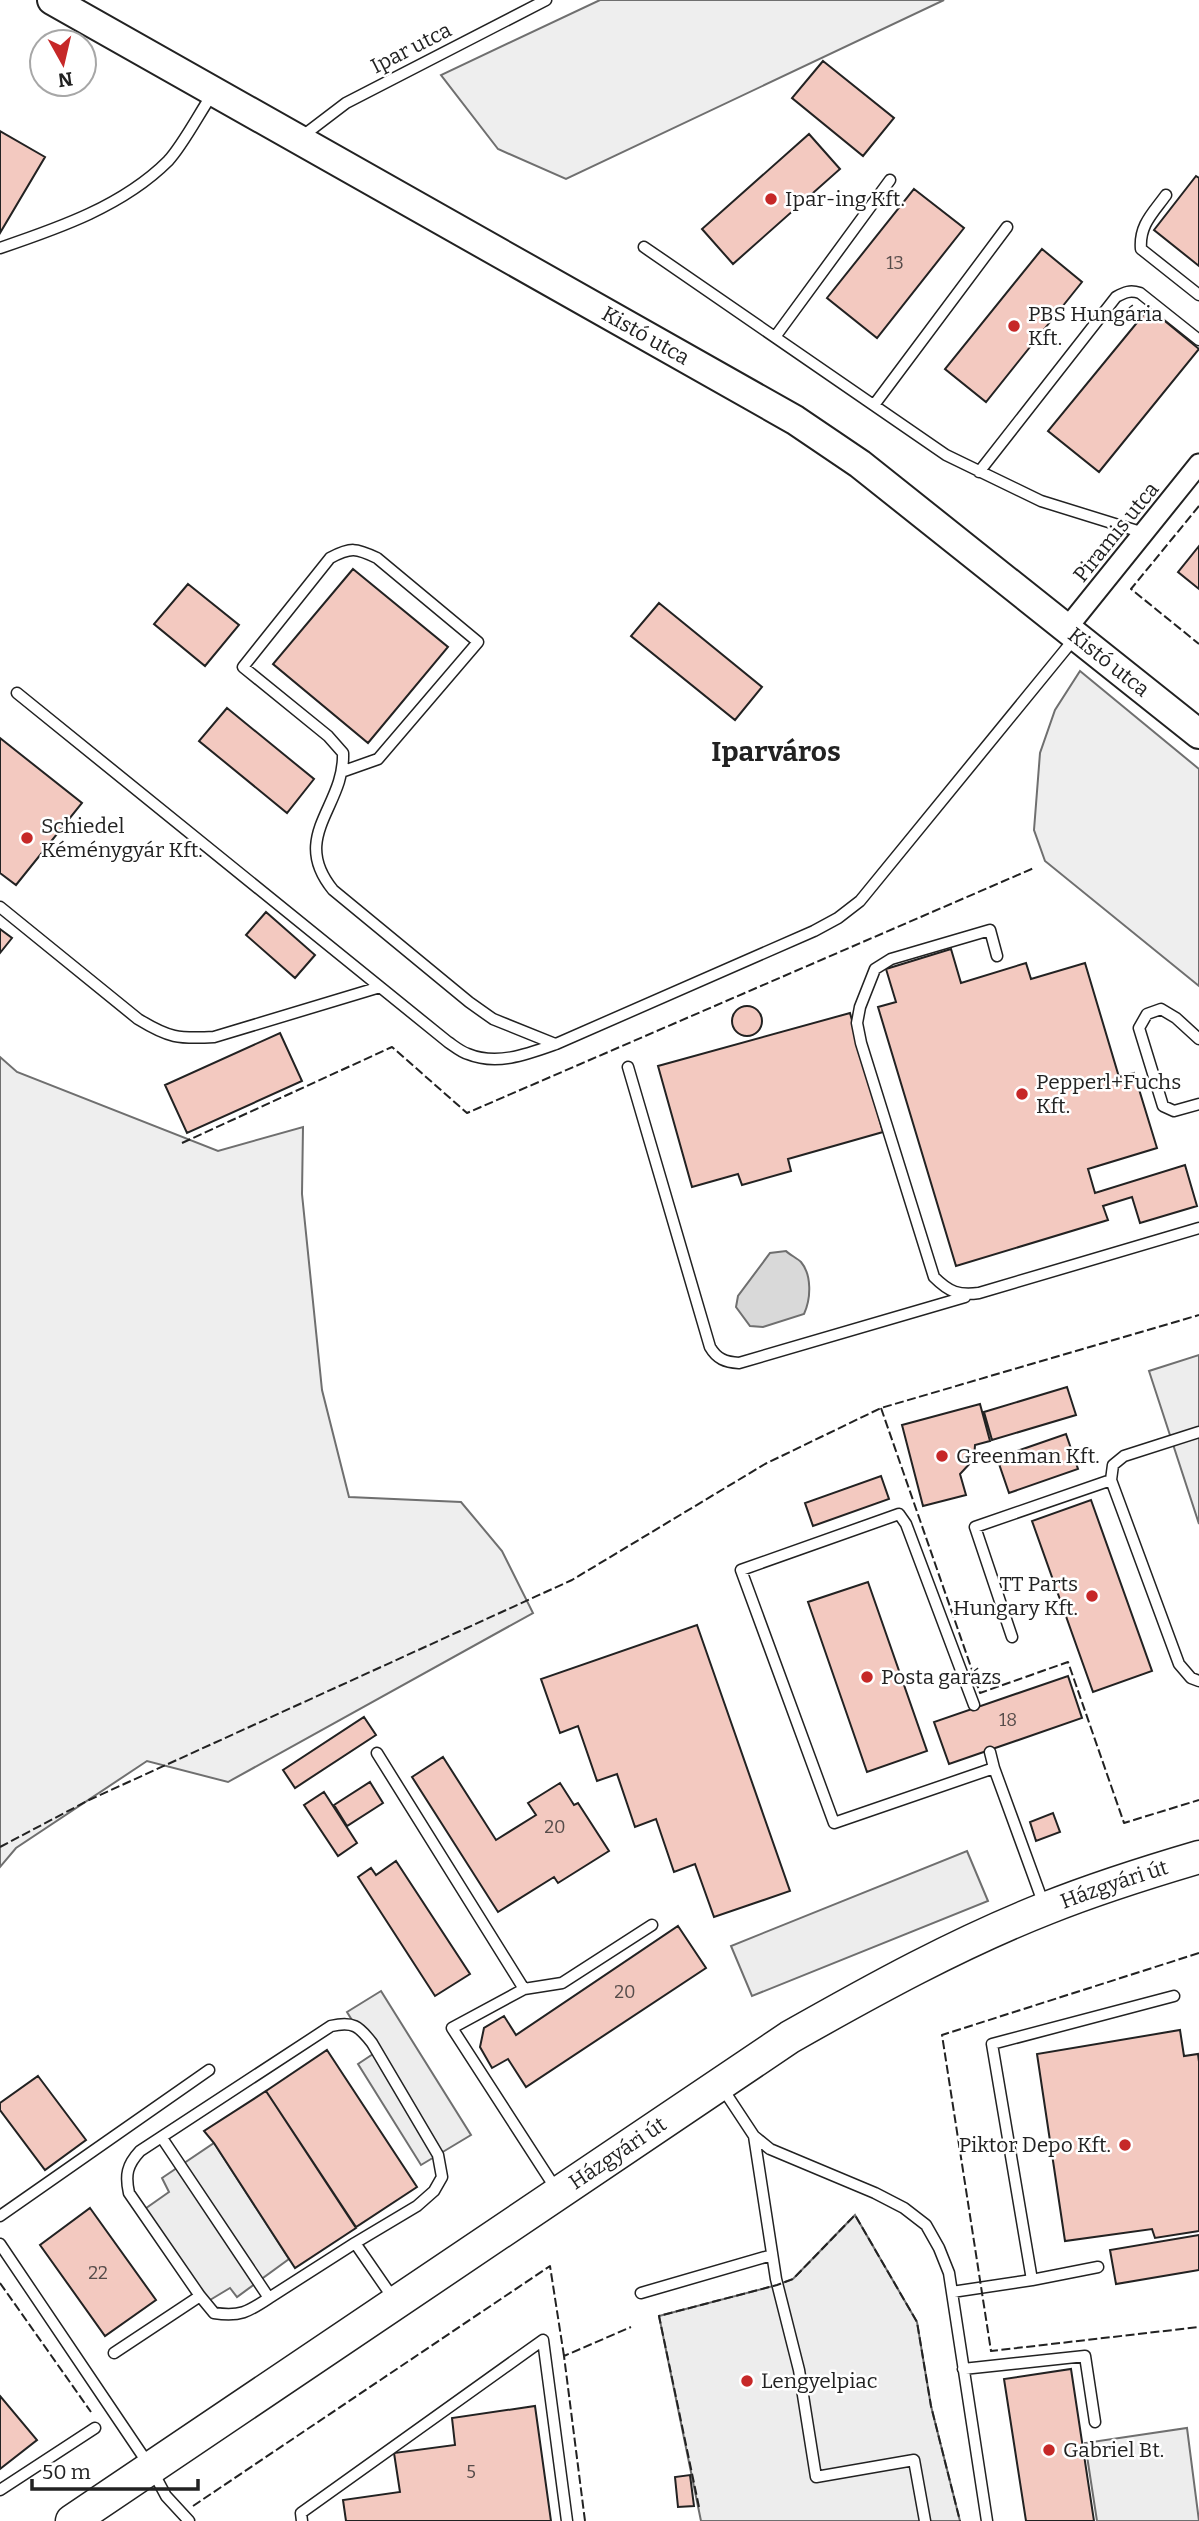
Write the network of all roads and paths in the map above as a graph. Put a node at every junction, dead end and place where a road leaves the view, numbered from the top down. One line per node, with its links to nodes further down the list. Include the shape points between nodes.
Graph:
1 (52, 0): 3 (street, Kistó utca)
2 (546, 0): 4 (lane, Ipar utca, via 346,103)
3 (214, 92): 4 (street, Kistó utca); 9 (lane, via 169,160 130,191 92,212)
4 (299, 139): 17 (street, Kistó utca, via 796,420 860,464)
5 (890, 180): 11 (lane)
6 (1166, 195): 10 (lane, via 1146,222 1141,248)
7 (1007, 226): 13 (lane)
8 (644, 247): 11 (lane)
9 (0, 248)
10 (1199, 295)
11 (775, 337): 13 (lane)
12 (1199, 340): 15 (lane, via 1140,293 1116,297)
13 (874, 405): 15 (lane)
14 (1199, 464): 16 (street, Piramis utca)
15 (979, 472): 16 (lane, via 1041,501)
16 (1144, 534): 17 (street, Piramis utca)
17 (1072, 632): 19 (street, Kistó utca); 25 (lane, via 860,901 814,931)
18 (17, 693): 23 (lane)
19 (1199, 734)
20 (344, 771): 20 (lane, via 343,753 328,736 243,667 330,558 345,550 359,550 377,558 478,642 378,759); 25 (lane, via 318,827 315,844 321,876 469,1002 493,1019)
21 (0, 907): 23 (lane, via 162,1034 214,1037)
22 (998, 956): 29 (lane, via 990,930 891,960 875,970 857,1023 934,1277 962,1296)
23 (380, 987): 25 (lane, via 467,1054 492,1059 519,1057)
24 (1199, 1039): 27 (lane, via 1161,1009 1147,1014 1139,1027 1163,1106 1174,1111)
25 (556, 1044)
26 (628, 1067): 29 (lane, via 715,1356 739,1363)
27 (1199, 1104)
28 (1199, 1228): 29 (lane)
29 (979, 1293)
30 (1199, 1432): 31 (lane, via 1124,1455 1113,1465)
31 (1111, 1480): 32 (lane, via 975,1527); 33 (lane, via 1179,1664)
32 (1012, 1637)
33 (1199, 1681)
34 (974, 1705): 37 (lane, via 899,1514 741,1570 834,1823)
35 (989, 1752): 37 (lane)
36 (377, 1753): 41 (lane)
37 (994, 1768): 39 (lane)
38 (1199, 1857): 39 (main road, Házgyári út)
39 (1045, 1909): 44 (main road, Házgyári út, via 868,1993)
40 (652, 1925): 41 (lane, via 562,1983)
41 (524, 1989): 47 (lane, via 452,2028)
42 (1174, 1996): 53 (lane, via 992,2044)
43 (209, 2070): 48 (lane)
44 (720, 2083): 45 (lane); 47 (main road, Házgyári út)
45 (754, 2136): 51 (lane); 54 (lane, via 770,2149 904,2208 926,2225 949,2273)
46 (162, 2138): 49 (lane, via 331,2026 345,2023 361,2028 438,2155 442,2177 434,2192 417,2206); 56 (lane, via 129,2162 129,2193); 57 (lane)
47 (558, 2192): 58 (main road, Házgyári út)
48 (0, 2216)
49 (355, 2243): 57 (lane); 58 (lane)
50 (0, 2244): 63 (lane)
51 (772, 2255): 55 (lane); 69 (lane, via 799,2370 816,2477 914,2460)
52 (1098, 2267): 53 (lane)
53 (1032, 2280): 54 (lane)
54 (951, 2292): 60 (lane)
55 (641, 2293)
56 (200, 2296): 57 (lane, via 214,2313 231,2316 246,2313); 59 (lane)
57 (269, 2298)
58 (395, 2302): 63 (main road, Házgyári út)
59 (114, 2353)
60 (963, 2369): 61 (lane, via 1085,2356); 70 (lane)
61 (1095, 2422)
62 (95, 2428): 64 (lane)
63 (151, 2468): 65 (main road, Házgyári út); 66 (lane, via 166,2496)
64 (0, 2490)
65 (72, 2521)
66 (189, 2521)
67 (302, 2521): 68 (lane, via 301,2513 543,2340)
68 (567, 2521)
69 (925, 2521)
70 (987, 2521)

